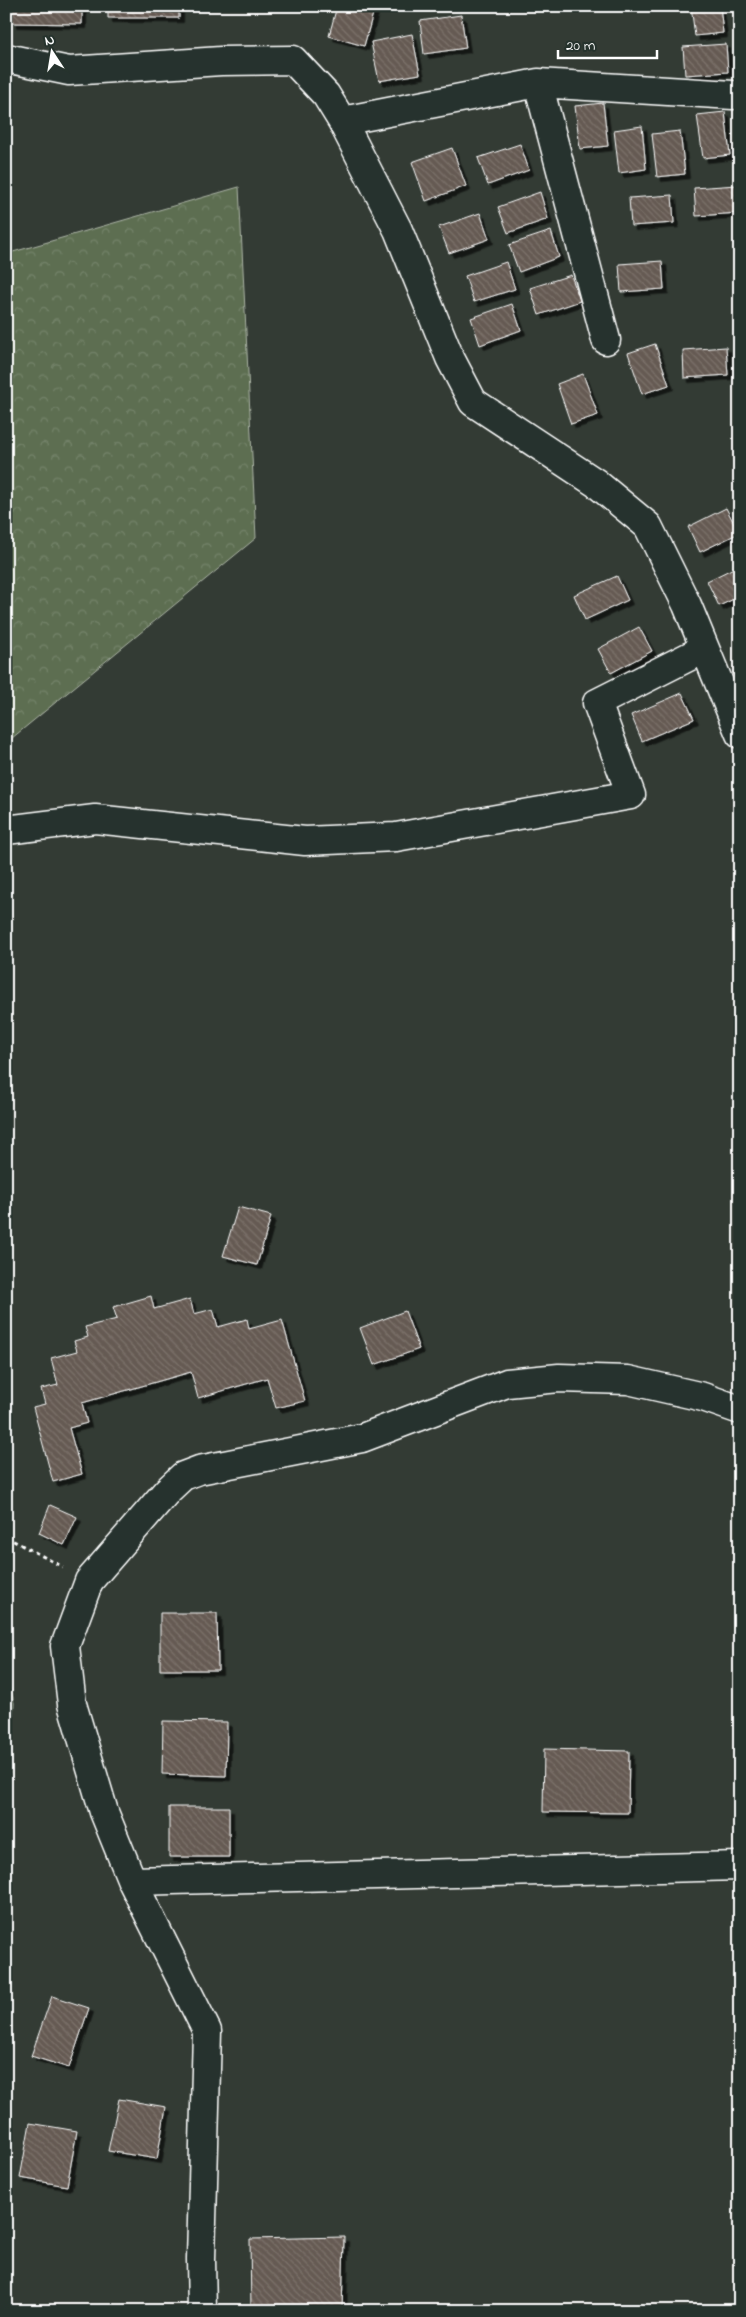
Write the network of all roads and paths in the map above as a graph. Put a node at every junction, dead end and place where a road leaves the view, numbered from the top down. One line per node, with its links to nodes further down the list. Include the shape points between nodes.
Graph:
1 (6, 58): 4 (street, via 69,71 221,61 293,60 326,95)
2 (538, 83): 3 (street); 4 (street); 5 (street)
3 (733, 95)
4 (342, 121): 6 (street, via 398,230 450,358 473,402 596,483 648,526)
5 (606, 340)
6 (704, 649): 7 (street); 8 (street, via 597,703 631,796 396,837 304,840 95,819)
7 (740, 734)
8 (6, 830)
9 (740, 1410): 11 (street, via 628,1380 560,1378 507,1383 362,1438 199,1470 184,1476 166,1491)
10 (6, 1537): 11 (path)
11 (89, 1581): 13 (street, via 65,1646 72,1704 104,1812)
12 (740, 1866): 13 (street)
13 (132, 1881): 14 (street, via 207,2031)
14 (202, 2311)

